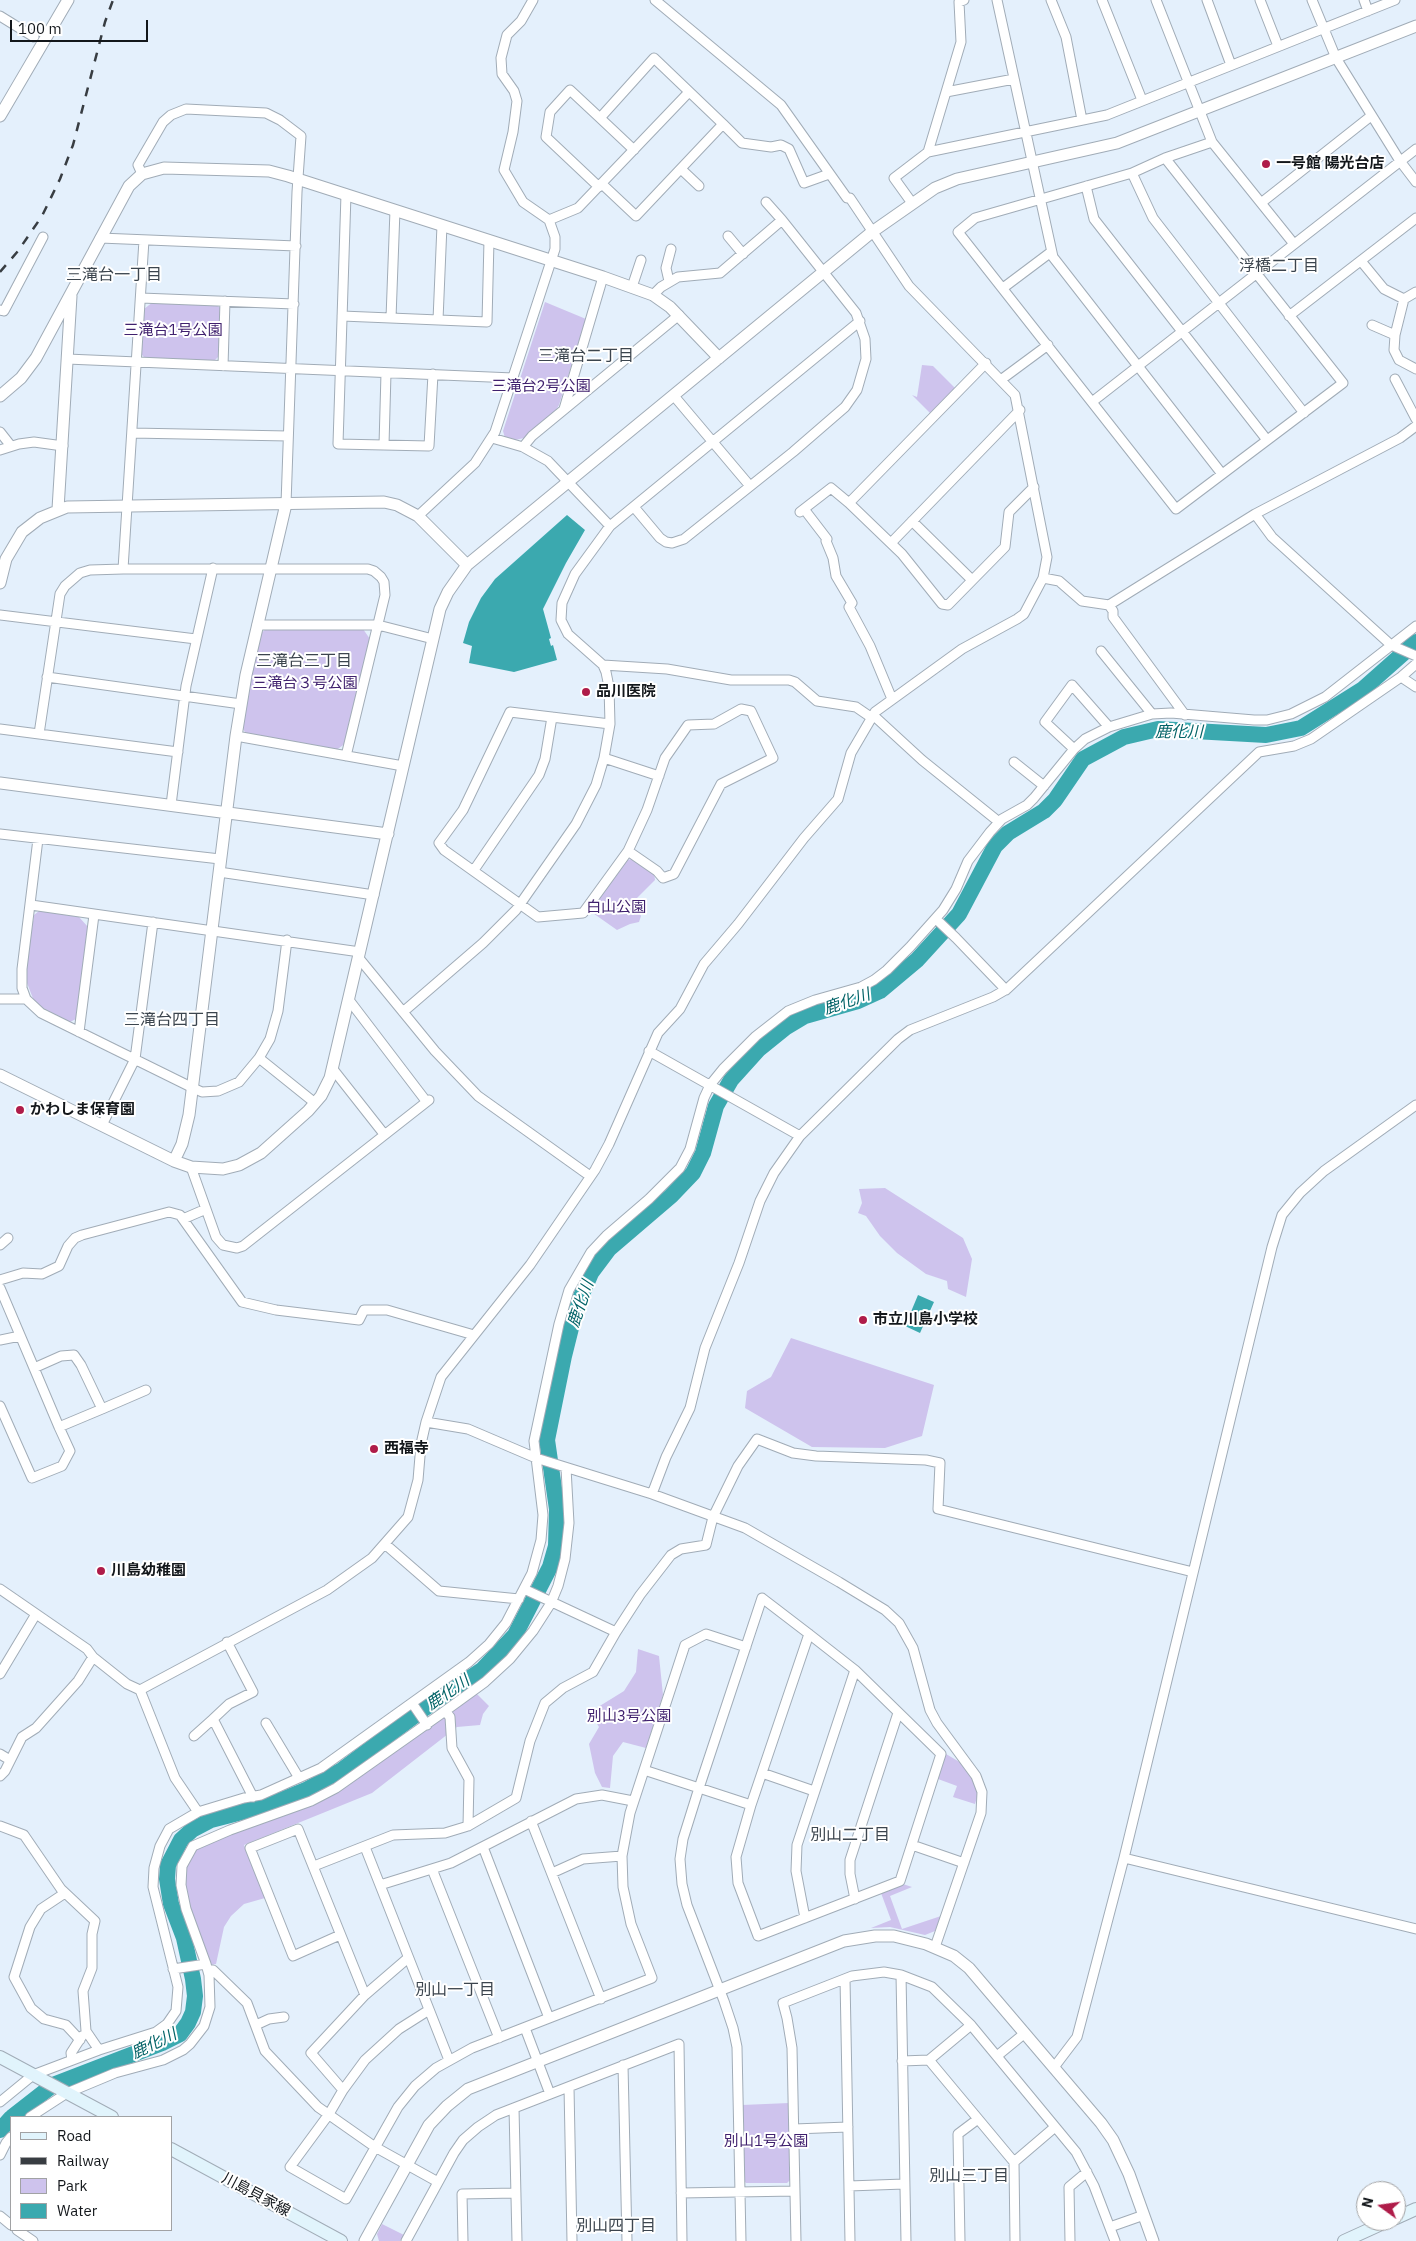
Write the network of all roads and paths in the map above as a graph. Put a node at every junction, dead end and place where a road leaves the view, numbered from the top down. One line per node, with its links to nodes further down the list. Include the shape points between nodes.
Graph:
1 (68, 0): 28 (street)
2 (533, 0): 57 (street, via 521,21 506,35 501,58 502,74 517,101 504,170 523,202)
3 (655, 0): 44 (street, via 781,105)
4 (964, 0): 25 (street, via 959,2 961,42)
5 (997, 0): 22 (street)
6 (1051, 0): 31 (street, via 1066,36)
7 (1102, 0): 26 (street)
8 (1156, 0): 23 (street)
9 (1207, 0): 21 (street)
10 (1260, 0): 19 (street)
11 (1312, 0): 17 (street)
12 (1364, 0): 14 (street)
13 (1395, 0): 14 (street)
14 (1368, 10): 17 (street)
15 (0, 16): 18 (street)
16 (1416, 26): 20 (street)
17 (1323, 28): 19 (street); 20 (street)
18 (34, 37)
19 (1278, 46): 21 (street)
20 (1336, 58): 27 (street); 29 (street)
21 (1231, 64): 23 (street)
22 (1014, 78): 25 (street); 33 (street)
23 (1189, 82): 26 (street); 27 (street)
24 (689, 92): 30 (street, via 654,58); 32 (street); 36 (street)
25 (946, 92): 37 (street)
26 (1142, 100): 31 (street, via 1107,115)
27 (1201, 111): 34 (street); 39 (street, via 1116,143)
28 (0, 116)
29 (1372, 116): 40 (street); 54 (street)
30 (600, 118): 36 (street); 47 (street, via 570,90 550,112 546,137)
31 (1082, 120): 33 (street)
32 (723, 124): 41 (street); 44 (street, via 742,143 781,145 789,149 804,183)
33 (1025, 132): 37 (street); 39 (street)
34 (1212, 142): 38 (street); 54 (street)
35 (1416, 149): 40 (street)
36 (634, 150): 47 (street)
37 (928, 152): 53 (street, via 894,178)
38 (1166, 158): 42 (street); 75 (street)
39 (1032, 162): 51 (street); 53 (street, via 957,180 935,188)
40 (1400, 162): 46 (street); 66 (street)
41 (681, 169): 47 (street, via 636,216); 48 (street)
42 (1132, 173): 49 (street); 86 (street, via 1153,218)
43 (142, 174): 45 (street, via 177,168 269,171); 45 (street, via 138,164 163,122 179,112 195,109 259,112 285,123 301,136); 63 (street, via 129,186)
44 (829, 174): 60 (street, via 850,198)
45 (299, 179): 50 (street); 67 (street)
46 (1416, 182)
47 (600, 186): 57 (street, via 578,208)
48 (699, 186)
49 (1086, 186): 51 (street); 96 (street, via 1094,219)
50 (346, 194): 55 (street); 90 (street)
51 (1040, 200): 69 (street); 79 (street, via 975,218 958,232)
52 (766, 202): 58 (street)
53 (912, 203): 60 (street)
54 (1261, 203): 66 (street)
55 (395, 210): 59 (street); 92 (street)
56 (1416, 218): 73 (street)
57 (549, 220): 72 (street, via 556,242)
58 (782, 220): 70 (street); 74 (street)
59 (442, 225): 65 (street); 93 (street)
60 (872, 232): 74 (street); 102 (street, via 909,286)
61 (728, 236): 70 (street)
62 (43, 237): 88 (street, via 4,311)
63 (100, 238): 64 (street); 80 (street)
64 (144, 240): 67 (street); 83 (street)
65 (489, 240): 72 (street); 93 (street, via 487,322)
66 (1294, 244): 75 (street)
67 (296, 246): 87 (street)
68 (671, 249): 77 (street, via 666,268)
69 (1051, 252): 79 (street); 104 (street)
70 (743, 254): 77 (street, via 720,273 685,275)
71 (640, 260): 78 (street)
72 (551, 261): 76 (street); 110 (street)
73 (1361, 261): 84 (street, via 1384,290); 91 (street)
74 (824, 272): 94 (street); 99 (street)
75 (1256, 274): 86 (street); 91 (street)
76 (604, 277): 78 (street); 116 (street)
77 (670, 281): 82 (street)
78 (632, 287): 82 (street)
79 (1003, 288): 98 (street)
80 (71, 292): 100 (street); 113 (street, via 36,358 21,378)
81 (1416, 292): 84 (street)
82 (653, 295): 89 (street)
83 (141, 298): 85 (street); 101 (street)
84 (1404, 299): 97 (street)
85 (225, 301): 87 (street); 103 (street)
86 (1219, 302): 96 (street); 118 (street)
87 (294, 304): 105 (street)
88 (0, 310)
89 (679, 315): 99 (street); 116 (street)
90 (342, 316): 92 (street); 107 (street)
91 (1289, 316): 118 (street, via 1343,383)
92 (391, 318): 93 (street)
93 (438, 320)
94 (860, 322): 126 (street); 134 (street, via 866,359 862,379 851,400)
95 (1372, 325): 97 (street)
96 (1183, 331): 104 (street); 125 (street)
97 (1395, 335): 106 (street, via 1396,356)
98 (1048, 345): 111 (street); 115 (street)
99 (719, 358): 114 (street)
100 (67, 360): 101 (street); 129 (street)
101 (136, 362): 103 (street); 122 (street)
102 (986, 364): 111 (street); 136 (street)
103 (223, 366): 105 (street)
104 (1138, 366): 115 (street); 132 (street)
105 (291, 369): 107 (street); 123 (street)
106 (1416, 369)
107 (340, 371): 108 (street); 127 (street, via 338,444)
108 (386, 372): 109 (street); 127 (street)
109 (432, 374): 110 (street); 127 (street, via 429,446)
110 (513, 378): 124 (street)
111 (1002, 379): 117 (street, via 1015,395)
112 (1395, 379): 119 (street)
113 (0, 396)
114 (674, 396): 126 (street); 133 (street)
115 (1092, 402): 132 (street, via 1176,509)
116 (564, 409): 130 (street)
117 (1020, 410): 135 (street); 143 (street)
118 (1304, 412): 125 (street)
119 (1416, 419)
120 (1416, 426): 141 (street, via 1400,438)
121 (0, 432): 128 (street)
122 (132, 433): 123 (street); 138 (street)
123 (288, 436): 137 (street)
124 (492, 438): 130 (street); 142 (street, via 475,463)
125 (1267, 440): 132 (street)
126 (713, 442): 134 (street); 139 (street)
127 (384, 445)
128 (11, 446): 129 (street, via 34,442); 131 (street)
129 (63, 446): 140 (street)
130 (523, 447): 133 (street, via 548,461)
131 (0, 450)
132 (1222, 474)
133 (568, 481): 144 (street); 146 (street)
134 (750, 486): 139 (street, via 684,539 672,543 660,538)
135 (1034, 487): 150 (street, via 1047,557); 151 (street, via 1009,512 1005,547)
136 (849, 502): 145 (street); 170 (street, via 832,488 802,510 827,539 836,576 852,603 849,607 870,646)
137 (286, 504): 138 (street); 142 (street, via 372,501 397,505); 148 (street)
138 (126, 506): 140 (street); 149 (street)
139 (634, 507): 144 (street)
140 (58, 509): 152 (street, via 30,525 16,540 6,559)
141 (1254, 514): 153 (street); 161 (street, via 1272,537)
142 (418, 516): 146 (street)
143 (912, 521): 145 (street); 151 (street)
144 (610, 526): 165 (street, via 575,574 560,612 568,634)
145 (891, 543): 151 (street, via 942,604 948,605)
146 (467, 565): 160 (street, via 440,609)
147 (213, 568): 148 (street); 149 (street); 159 (street)
148 (270, 568): 156 (street); 157 (street, via 374,571 386,588)
149 (123, 569): 155 (street, via 90,570 71,579 60,594)
150 (1043, 578): 153 (street, via 1059,581 1082,601); 170 (street, via 1024,614 1017,620 962,649)
151 (972, 580)
152 (0, 583)
153 (1108, 605): 173 (street, via 1113,617)
154 (0, 615): 155 (street)
155 (55, 621): 159 (street); 166 (street)
156 (257, 625): 157 (street); 171 (street)
157 (378, 625): 160 (street); 183 (street)
158 (1416, 626): 161 (street)
159 (196, 639): 169 (street)
160 (433, 639): 186 (street)
161 (1391, 645): 163 (street); 173 (street, via 1325,696 1291,714 1267,720)
162 (1101, 651): 172 (street)
163 (1416, 656)
164 (1416, 664): 167 (street)
165 (603, 665): 174 (street, via 667,669 731,680 789,680 817,700 856,708); 176 (street, via 609,687)
166 (47, 677): 169 (street); 179 (street)
167 (1401, 677): 168 (street); 209 (street, via 1311,739 1294,746 1259,752)
168 (1416, 687)
169 (185, 696): 171 (street); 182 (street)
170 (892, 699): 174 (street)
171 (241, 704): 180 (street)
172 (1152, 714): 173 (street); 177 (street)
173 (1185, 715)
174 (873, 716): 192 (street); 215 (street, via 852,753 838,799 704,964 680,1009 660,1030)
175 (552, 717): 176 (street); 198 (street, via 539,775); 198 (street, via 510,712 463,810 439,843)
176 (610, 724): 184 (street)
177 (1109, 727): 181 (street, via 1085,739); 181 (street, via 1072,685 1045,722)
178 (0, 729): 179 (street)
179 (39, 734): 182 (street)
180 (236, 736): 183 (street); 191 (street)
181 (1074, 749): 189 (street)
182 (178, 752): 190 (street)
183 (346, 756): 186 (street)
184 (604, 758): 187 (street); 201 (street, via 584,811)
185 (1014, 762): 189 (street)
186 (403, 766): 194 (street)
187 (659, 776): 196 (street); 196 (street, via 665,758 688,726 714,724 741,709 751,711 773,758 721,784 674,874 663,878)
188 (0, 783): 190 (street)
189 (1044, 786): 192 (street, via 1027,804)
190 (171, 805): 191 (street)
191 (228, 812): 194 (street); 197 (street)
192 (999, 822): 204 (street, via 968,861)
193 (0, 834): 195 (street)
194 (388, 834): 200 (street)
195 (38, 839): 197 (street); 202 (street)
196 (628, 851): 201 (street, via 583,913 538,917)
197 (220, 859): 199 (street)
198 (474, 870): 201 (street)
199 (219, 872): 200 (street); 206 (street)
200 (374, 896): 208 (street)
201 (521, 903): 213 (street, via 483,944)
202 (31, 905): 203 (street); 211 (street, via 22,969 22,988)
203 (94, 915): 205 (street); 214 (street)
204 (937, 920): 209 (street); 220 (street, via 874,980 855,990 800,1005 777,1018)
205 (153, 922): 206 (street); 217 (street)
206 (212, 930): 207 (street); 221 (street)
207 (287, 940): 208 (street); 216 (street, via 273,1031)
208 (359, 954): 212 (street); 213 (street)
209 (1006, 990): 226 (street, via 910,1030)
210 (0, 999): 211 (street)
211 (26, 999): 214 (street, via 41,1013)
212 (349, 1000): 218 (street); 225 (street, via 428,1100)
213 (403, 1012): 229 (street, via 458,1078 478,1096)
214 (79, 1032): 217 (street)
215 (649, 1051): 220 (street); 229 (street, via 609,1144)
216 (260, 1058): 221 (street, via 239,1082 218,1091 202,1092); 222 (street)
217 (134, 1059): 221 (street); 224 (street)
218 (332, 1068): 222 (street, via 325,1089); 225 (street)
219 (0, 1075): 224 (street)
220 (710, 1085): 226 (street); 245 (street, via 690,1149 680,1168 606,1236 585,1260 569,1290 542,1396 534,1441)
221 (192, 1088): 227 (street, via 184,1134)
222 (315, 1103): 228 (street, via 246,1162 223,1169)
223 (1416, 1105): 250 (street, via 1324,1171 1282,1214)
224 (102, 1125): 227 (street)
225 (384, 1134): 230 (street, via 243,1246 232,1248 220,1242)
226 (800, 1136): 247 (street, via 774,1173 760,1201 740,1263 705,1348 690,1408)
227 (174, 1161): 228 (street)
228 (191, 1167): 230 (street)
229 (590, 1176): 236 (street, via 530,1265)
230 (206, 1210): 231 (street)
231 (183, 1219): 234 (street, via 169,1212 82,1234 68,1246 59,1266 42,1274 23,1273); 236 (street, via 242,1302 276,1310 358,1320 364,1310 387,1310)
232 (8, 1238): 233 (street)
233 (0, 1245)
234 (0, 1280)
235 (0, 1288): 237 (street)
236 (474, 1335): 243 (street, via 441,1377)
237 (20, 1336): 238 (street); 239 (street)
238 (0, 1340)
239 (34, 1368): 242 (street, via 61,1356 74,1355); 244 (street)
240 (146, 1390): 242 (street)
241 (0, 1406): 244 (street, via 32,1478 62,1466 70,1452)
242 (102, 1409): 244 (street)
243 (426, 1422): 245 (street, via 468,1430); 249 (street, via 418,1480 408,1517)
244 (60, 1427)
245 (538, 1459): 246 (street); 252 (street, via 542,1540)
246 (564, 1467): 247 (street); 254 (street, via 570,1523 566,1559)
247 (652, 1494): 248 (street)
248 (713, 1517): 250 (street, via 738,1466 758,1439 793,1453 940,1463 938,1509); 256 (street, via 706,1545 681,1549 671,1555); 291 (street, via 745,1528 885,1610 898,1623 913,1648 930,1710 976,1776 982,1792 981,1813)
249 (385, 1544): 253 (street, via 439,1590); 258 (street, via 362,1566 327,1590)
250 (1193, 1572): 290 (street)
251 (0, 1589): 255 (street)
252 (525, 1590): 253 (street); 254 (street)
253 (519, 1599): 264 (street, via 489,1644)
254 (549, 1602): 256 (street); 265 (street, via 510,1659)
255 (36, 1614): 260 (street, via 87,1649); 262 (street)
256 (616, 1632): 285 (street, via 593,1672 563,1688 545,1703 530,1741 516,1798)
257 (808, 1634): 259 (street, via 762,1598); 261 (street); 274 (street)
258 (227, 1642): 263 (street); 267 (street, via 252,1692 229,1704)
259 (746, 1647): 273 (street, via 706,1634 685,1645); 277 (street)
260 (93, 1657): 263 (street, via 127,1684); 272 (street, via 78,1681 36,1728 22,1737)
261 (855, 1670): 266 (street); 278 (street)
262 (0, 1674)
263 (140, 1690): 282 (street, via 176,1778)
264 (412, 1704): 269 (street); 276 (street, via 344,1753)
265 (445, 1712): 269 (street); 285 (street, via 450,1718 452,1748 469,1779)
266 (898, 1713): 286 (street, via 941,1754); 297 (street, via 850,1860)
267 (213, 1719): 270 (street); 279 (street)
268 (266, 1723): 276 (street)
269 (426, 1724): 303 (street, via 336,1788 311,1801 193,1846 182,1866 181,1884 186,1909)
270 (194, 1736)
271 (0, 1754): 272 (street)
272 (10, 1760): 275 (street)
273 (644, 1770): 277 (street); 280 (street)
274 (762, 1773): 278 (street); 281 (street)
275 (0, 1776)
276 (299, 1778): 279 (street)
277 (699, 1788): 281 (street); 307 (street, via 681,1849 682,1884)
278 (814, 1791): 298 (street, via 795,1862)
279 (253, 1797): 282 (street)
280 (633, 1802): 283 (street, via 602,1795 585,1796); 289 (street)
281 (752, 1805): 298 (street, via 740,1841 736,1868 758,1938)
282 (198, 1812): 304 (street, via 169,1829 154,1868 154,1887)
283 (531, 1821): 288 (street); 294 (street)
284 (0, 1826): 296 (street, via 24,1835)
285 (468, 1826): 287 (street, via 445,1833 393,1835)
286 (912, 1845): 291 (street); 297 (street, via 900,1881)
287 (365, 1847): 292 (street); 295 (street)
288 (483, 1847): 293 (street); 312 (street)
289 (622, 1856): 294 (street, via 582,1859); 309 (street, via 628,1914 653,1979)
290 (1124, 1858): 299 (street); 329 (street, via 1077,2038)
291 (964, 1863): 301 (street)
292 (314, 1866): 300 (street); 300 (street, via 298,1829 250,1848 292,1956)
293 (432, 1869): 295 (street); 318 (street)
294 (552, 1873): 309 (street)
295 (380, 1885): 302 (street)
296 (65, 1893): 316 (street, via 95,1922 92,1968 83,1992); 319 (street, via 41,1909 30,1926 14,1977 31,2008 44,2019 66,2026)
297 (855, 1899): 298 (street)
298 (805, 1918)
299 (1416, 1929)
300 (340, 1936): 308 (street)
301 (935, 1947): 307 (street, via 894,1936 851,1939); 317 (street, via 969,1968)
302 (408, 1958): 308 (street); 310 (street)
303 (206, 1966): 304 (street); 313 (street, via 247,2003); 333 (street, via 210,2008 204,2026 190,2044 162,2060)
304 (176, 1969): 320 (street, via 178,1999 176,2011 167,2024 156,2032)
305 (901, 1975): 306 (street, via 884,1972); 314 (street, via 932,1987); 326 (street)
306 (845, 1979): 342 (street); 343 (street, via 783,2003 792,2048)
307 (720, 1991): 327 (street); 355 (street, via 737,2047)
308 (365, 1994): 332 (street, via 311,2053)
309 (600, 1998): 312 (street)
310 (429, 2010): 324 (street); 332 (street, via 380,2045)
311 (284, 2017): 313 (street)
312 (549, 2018): 315 (street)
313 (256, 2025): 337 (street, via 265,2052 318,2107)
314 (970, 2025): 321 (street); 325 (street)
315 (525, 2028): 318 (street); 327 (street)
316 (86, 2031): 319 (street); 320 (street)
317 (1025, 2033): 321 (street); 329 (street)
318 (499, 2038): 324 (street)
319 (80, 2040): 323 (street, via 71,2053)
320 (99, 2050): 323 (street)
321 (997, 2056): 341 (street)
322 (0, 2057): 330 (main road)
323 (72, 2060): 330 (street)
324 (449, 2060): 345 (street, via 404,2098)
325 (929, 2060): 326 (street); 340 (street)
326 (902, 2061): 352 (street)
327 (537, 2062): 334 (street); 349 (street, via 479,2084 453,2100 429,2125)
328 (623, 2065): 331 (street); 357 (street, via 679,2044); 371 (street)
329 (1054, 2066): 358 (street, via 1112,2140)
330 (33, 2075): 333 (main road); 335 (street)
331 (569, 2087): 334 (street); 370 (street)
332 (343, 2090): 337 (street)
333 (67, 2093): 338 (street); 339 (main road)
334 (550, 2094): 336 (street)
335 (0, 2102)
336 (514, 2108): 351 (street, via 486,2121 463,2140); 356 (street)
337 (329, 2114): 345 (street); 345 (street, via 290,2167 346,2199)
338 (32, 2116)
339 (110, 2116)
340 (978, 2119): 348 (street); 377 (street, via 958,2134)
341 (1056, 2127): 348 (street); 350 (street)
342 (848, 2128): 343 (street); 353 (street)
343 (794, 2129): 354 (street)
344 (10, 2138): 347 (street)
345 (375, 2147): 349 (street)
346 (172, 2150): 365 (main road, 川島貝家線)
347 (0, 2156)
348 (1014, 2162): 378 (street)
349 (406, 2165): 351 (street); 366 (street)
350 (1087, 2172): 361 (street); 379 (street, via 1069,2187)
351 (438, 2182): 367 (street)
352 (904, 2184): 353 (street); 376 (street)
353 (849, 2186): 375 (street)
354 (794, 2191): 355 (street); 374 (street)
355 (739, 2192): 357 (street); 373 (street)
356 (516, 2193): 368 (street, via 462,2194); 369 (street)
357 (681, 2193): 372 (street)
358 (1144, 2215): 361 (street); 381 (street)
359 (0, 2216): 360 (street)
360 (10, 2224)
361 (1110, 2227): 380 (street)
362 (19, 2231): 364 (street)
363 (1366, 2231): 382 (main road)
364 (33, 2241)
365 (341, 2241)
366 (365, 2241)
367 (406, 2241)
368 (463, 2241)
369 (517, 2241)
370 (572, 2241)
371 (627, 2241)
372 (682, 2241)
373 (741, 2241)
374 (796, 2241)
375 (850, 2241)
376 (906, 2241)
377 (960, 2241)
378 (1015, 2241)
379 (1070, 2241)
380 (1115, 2241)
381 (1153, 2241)
382 (1344, 2241)

